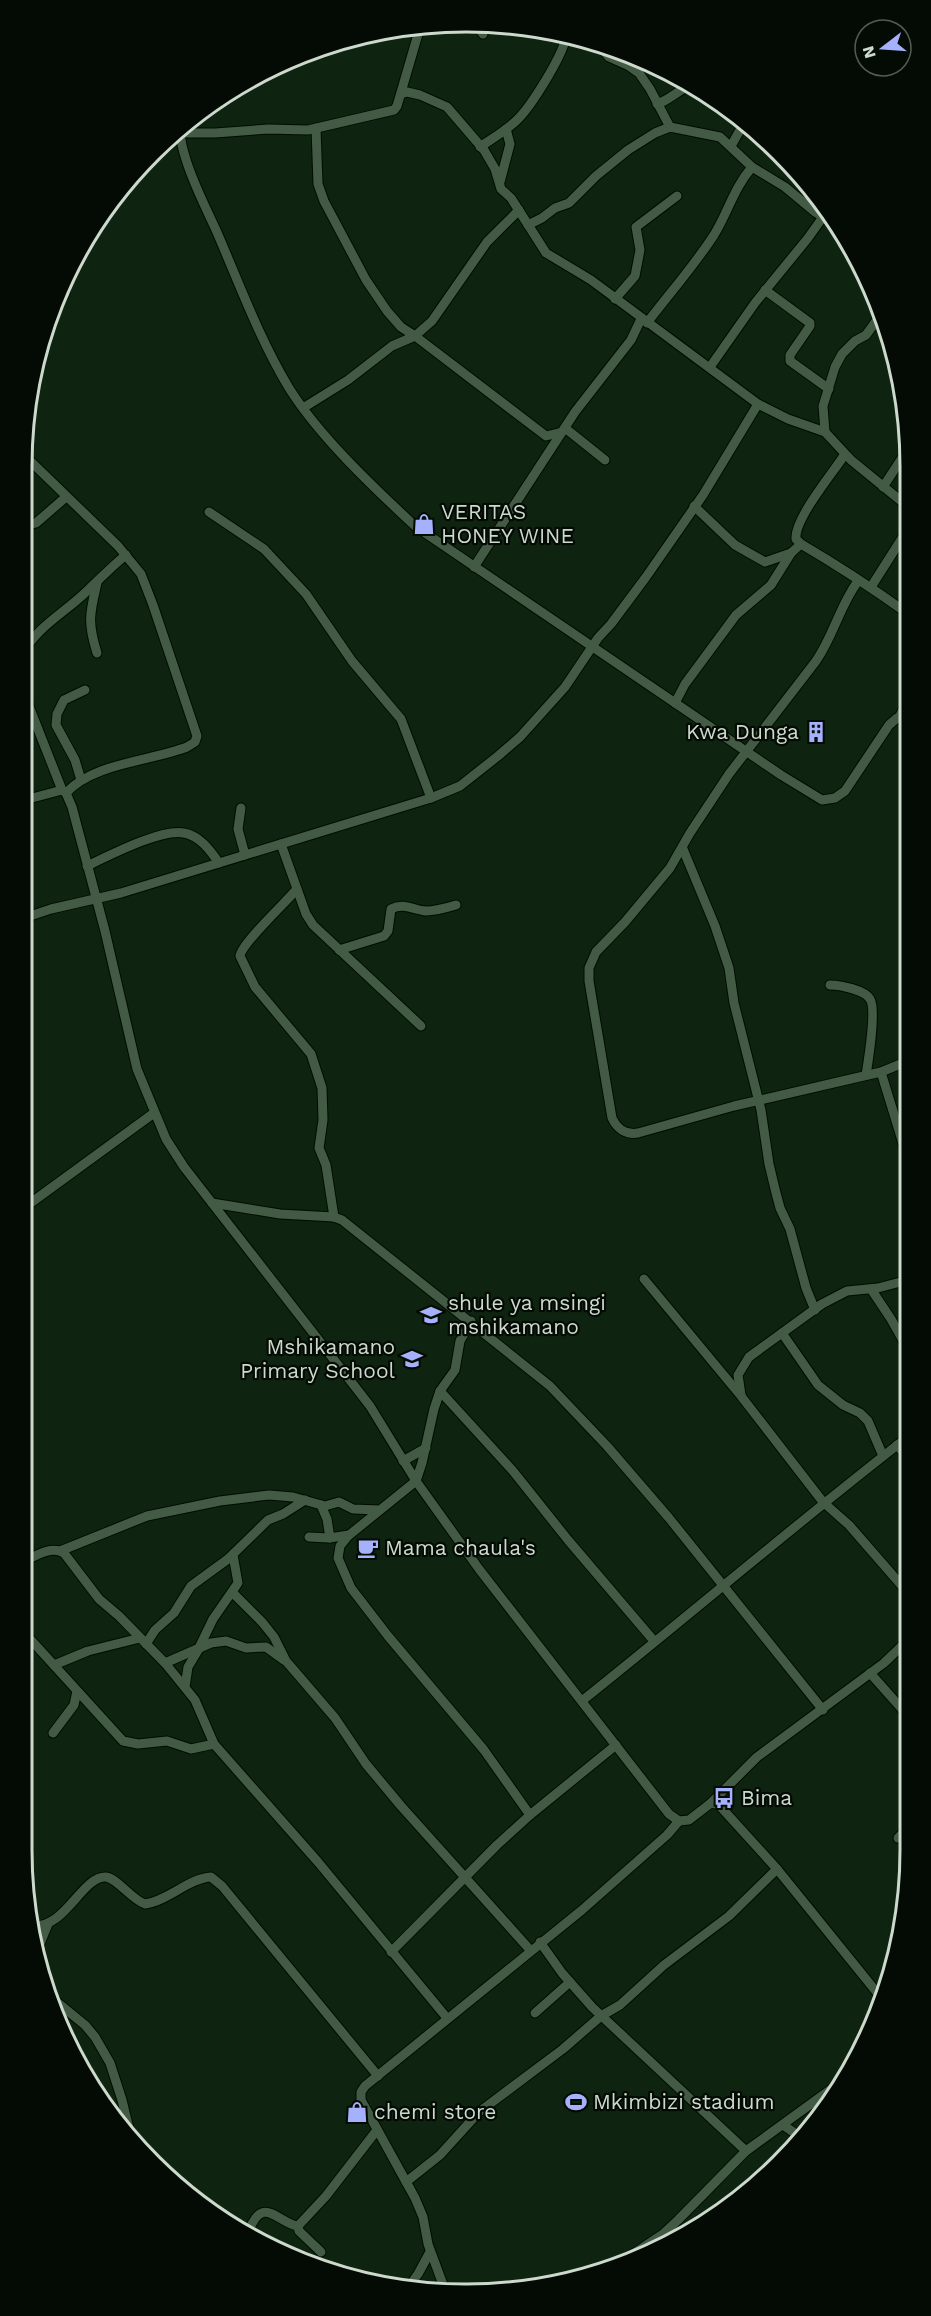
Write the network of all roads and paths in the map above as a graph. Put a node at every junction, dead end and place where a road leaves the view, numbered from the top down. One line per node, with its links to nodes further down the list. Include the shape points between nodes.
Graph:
1 (419, 34): 5 (street)
2 (564, 43): 9 (street, via 537,94)
3 (608, 56): 6 (street, via 639,73)
4 (680, 89): 6 (street)
5 (401, 94): 7 (street, via 394,110); 14 (street, via 420,95 447,107)
6 (657, 104): 8 (street)
7 (316, 128): 11 (street, via 215,134); 26 (street, via 318,184 324,201 366,280 401,327)
8 (670, 128): 13 (street, via 720,137); 21 (street, via 628,150 569,203)
9 (506, 129): 14 (street); 16 (street, via 510,144)
10 (740, 129): 13 (street)
11 (189, 131)
12 (182, 136): 30 (street, via 201,196 251,314)
13 (731, 146): 15 (street)
14 (480, 147): 16 (street)
15 (753, 167): 18 (street); 24 (street, via 732,195 725,216 705,248)
16 (500, 184): 19 (street)
17 (677, 196): 23 (street, via 636,227 640,250 634,276)
18 (815, 208)
19 (519, 210): 21 (street); 26 (street, via 487,242 432,321)
20 (818, 213): 22 (street, via 808,238)
21 (528, 225): 23 (street, via 546,253)
22 (765, 290): 27 (street); 28 (street, via 810,323 789,361)
23 (615, 299): 24 (street)
24 (644, 321): 27 (street); 31 (street)
25 (875, 323): 28 (street, via 839,358)
26 (415, 336): 30 (street, via 392,346); 33 (street)
27 (710, 367): 29 (street)
28 (829, 389): 32 (street, via 823,406)
29 (758, 404): 32 (street); 42 (street)
30 (303, 408): 49 (street, via 389,502 415,526)
31 (564, 430): 33 (street); 34 (street); 36 (street)
32 (825, 432): 35 (street)
33 (546, 436): 34 (street)
34 (551, 451): 49 (street)
35 (845, 454): 39 (street); 46 (street, via 797,529 795,536)
36 (604, 460)
37 (900, 461): 39 (street)
38 (32, 463): 40 (street)
39 (883, 487): 41 (street)
40 (66, 497): 44 (street); 48 (street)
41 (900, 501)
42 (693, 506): 47 (street, via 735,545 765,562); 55 (street, via 646,577)
43 (209, 512): 65 (street, via 264,549 306,594 352,661 401,719)
44 (32, 524)
45 (900, 541): 52 (street)
46 (801, 544): 47 (street); 51 (street)
47 (791, 554): 58 (street, via 773,584 736,615)
48 (126, 555): 50 (street); 62 (street, via 141,574 153,605 196,739 182,750)
49 (474, 567): 55 (street)
50 (99, 578): 54 (street); 56 (street, via 90,611)
51 (858, 581): 52 (street); 61 (street, via 843,602 829,642)
52 (871, 586): 53 (street)
53 (900, 608)
54 (32, 639)
55 (592, 647): 58 (street); 65 (street, via 565,687 520,737 460,786)
56 (97, 652)
57 (85, 690): 62 (street, via 64,700 56,725)
58 (675, 703): 61 (street)
59 (32, 713): 63 (street)
60 (900, 716): 61 (street, via 889,725 844,791 835,798 822,800)
61 (747, 750): 68 (street)
62 (81, 780): 63 (street)
63 (64, 791): 64 (street); 71 (street)
64 (32, 798)
65 (431, 798): 67 (street)
66 (241, 808): 69 (street, via 238,829)
67 (281, 844): 69 (street); 72 (street)
68 (683, 849): 82 (street, via 729,968); 82 (street, via 644,901 596,952 589,968 612,1118 621,1131 632,1134)
69 (245, 855): 70 (street)
70 (219, 863): 71 (street, via 203,843 187,833 175,832 141,841); 73 (street)
71 (87, 866): 73 (street)
72 (297, 889): 76 (street, via 309,920); 87 (street, via 243,946 240,956 249,979 315,1063 323,1094 319,1148 326,1165)
73 (96, 900): 75 (street); 83 (street, via 137,1069)
74 (456, 905): 76 (street, via 424,911 396,906 391,909 384,936)
75 (32, 915)
76 (339, 950): 78 (street)
77 (830, 985): 81 (street, via 848,987 872,1001)
78 (421, 1026)
79 (900, 1064): 80 (street)
80 (881, 1072): 81 (street); 84 (street)
81 (866, 1076): 82 (street)
82 (758, 1101): 91 (street, via 780,1208)
83 (154, 1113): 85 (street); 86 (street, via 184,1167)
84 (900, 1134)
85 (32, 1202)
86 (212, 1203): 87 (street, via 280,1214); 102 (street, via 370,1406)
87 (334, 1217): 92 (street)
88 (644, 1280): 96 (street)
89 (900, 1282): 90 (street)
90 (871, 1289): 91 (street, via 847,1291); 94 (street)
91 (815, 1310): 93 (street)
92 (471, 1321): 95 (street, via 460,1341 455,1370); 115 (street, via 550,1386 641,1484)
93 (782, 1334): 96 (street, via 749,1357 741,1368); 101 (street, via 818,1385 868,1421)
94 (900, 1335)
95 (440, 1391): 99 (street); 119 (street, via 507,1463)
96 (741, 1396): 105 (street)
97 (900, 1443): 98 (street)
98 (897, 1445): 100 (street); 101 (street)
99 (426, 1448): 102 (street); 103 (street)
100 (900, 1448)
101 (883, 1456): 105 (street)
102 (403, 1461): 103 (street)
103 (416, 1481): 107 (street); 128 (street, via 498,1594)
104 (305, 1500): 106 (street); 111 (street, via 269,1495 147,1516); 112 (street, via 268,1520)
105 (823, 1502): 114 (street); 115 (street)
106 (321, 1505): 107 (street, via 339,1502 353,1509); 110 (street)
107 (379, 1510): 108 (street)
108 (349, 1535): 110 (street); 135 (street, via 340,1546 338,1558 351,1588 484,1750)
109 (309, 1537): 110 (street)
110 (330, 1538)
111 (60, 1551): 113 (street); 118 (street, via 99,1599)
112 (233, 1555): 116 (street, via 238,1584); 118 (street, via 191,1586 174,1613)
113 (32, 1558)
114 (900, 1584)
115 (724, 1585): 119 (street); 130 (street)
116 (232, 1592): 120 (street); 122 (street, via 274,1637)
117 (32, 1641): 124 (street)
118 (143, 1641): 123 (street); 124 (street, via 88,1651)
119 (654, 1641): 128 (street)
120 (200, 1647): 122 (street, via 226,1641 246,1648 262,1646); 123 (street); 126 (street, via 186,1670)
121 (900, 1647): 125 (street)
122 (286, 1661): 138 (street, via 335,1718 366,1764)
123 (165, 1663): 126 (street)
124 (54, 1665): 127 (street)
125 (870, 1673): 129 (street); 130 (street)
126 (185, 1687): 132 (street, via 199,1707)
127 (77, 1691): 131 (street, via 74,1705); 132 (street, via 125,1743 167,1741 191,1749)
128 (583, 1700): 133 (street)
129 (900, 1707)
130 (823, 1710): 134 (street, via 757,1757)
131 (53, 1733)
132 (214, 1744): 144 (street)
133 (616, 1744): 135 (street); 136 (street, via 669,1814)
134 (711, 1803): 136 (street, via 689,1820); 137 (street, via 719,1805)
135 (530, 1815): 138 (street)
136 (679, 1821): 142 (street, via 582,1910)
137 (777, 1869): 146 (street); 149 (street, via 729,1916 664,1965 620,2005)
138 (465, 1877): 143 (street); 144 (street)
139 (48, 1924): 140 (street); 141 (street); 151 (street, via 103,1878 112,1879 145,1904 211,1877)
140 (38, 1925)
141 (41, 1941)
142 (540, 1942): 143 (street); 145 (street)
143 (531, 1951): 150 (street)
144 (391, 1952): 150 (street)
145 (570, 1982): 148 (street); 149 (street)
146 (876, 1991)
147 (60, 2004): 153 (street, via 95,2037 117,2080)
148 (535, 2013)
149 (601, 2016): 157 (street); 158 (street, via 479,2112 440,2155)
150 (447, 2018): 151 (street)
151 (378, 2076): 155 (street, via 360,2095)
152 (824, 2094): 154 (street)
153 (128, 2123)
154 (783, 2125): 156 (street); 157 (street)
155 (377, 2130): 158 (street); 159 (street)
156 (795, 2133)
157 (746, 2151): 161 (street)
158 (406, 2182): 163 (street, via 423,2217)
159 (298, 2226): 160 (street, via 276,2215 263,2214); 162 (street)
160 (252, 2228)
161 (653, 2242)
162 (321, 2252)
163 (430, 2252): 164 (street); 165 (street)
164 (413, 2281)
165 (443, 2284)

